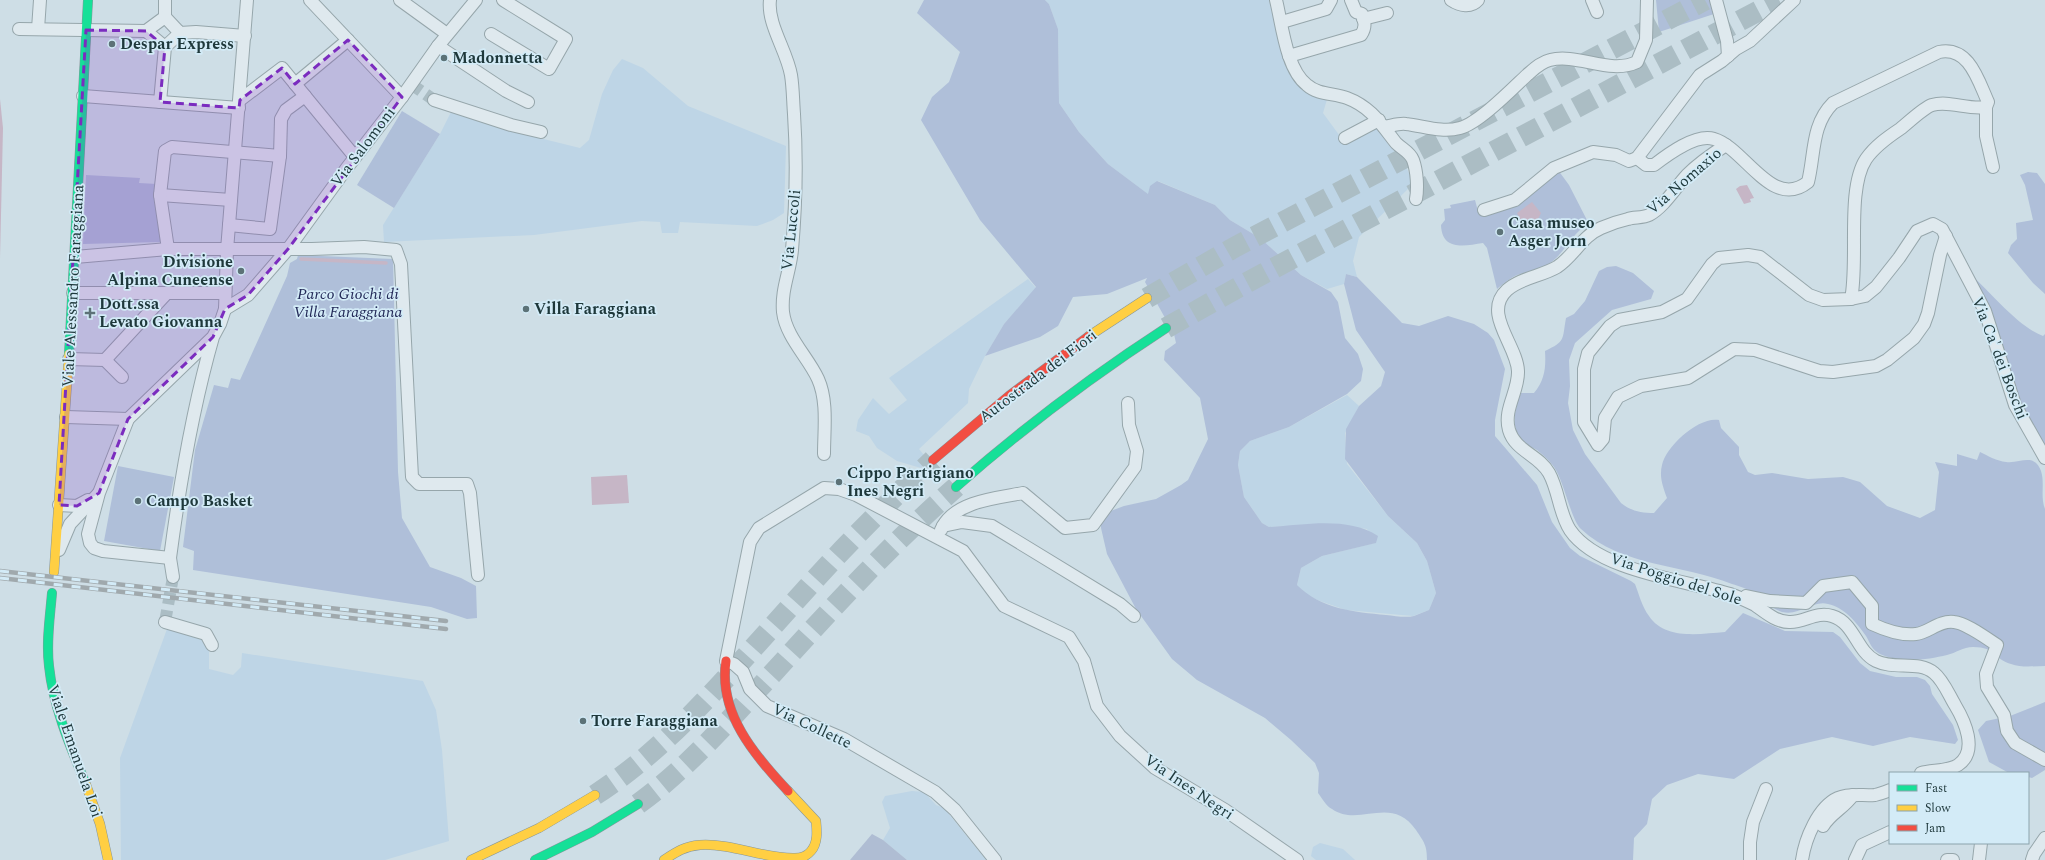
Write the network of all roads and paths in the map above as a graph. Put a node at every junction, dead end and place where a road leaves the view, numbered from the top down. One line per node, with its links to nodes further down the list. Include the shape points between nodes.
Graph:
1 (40, 0): 25 (street)
2 (88, 0): 26 (main road, Viale Alessandro Faraggiana)
3 (165, 0): 21 (street)
4 (247, 0): 31 (street)
5 (310, 0): 32 (street)
6 (400, 0): 29 (street)
7 (476, 0): 29 (street, Via Salomoni)
8 (503, 0): 30 (street, via 566,39 549,69)
9 (770, 0): 82 (street, Via Luccoli, via 769,8 785,50 791,76 795,129 796,197 792,252 783,295 783,312 790,330 818,380 823,400)
10 (1276, 0): 23 (street)
11 (1331, 0): 23 (street, via 1326,9)
12 (1351, 0): 22 (street, via 1356,12 1362,14)
13 (1451, 0): 14 (street, via 1467,6)
14 (1478, 0)
15 (1592, 0): 20 (street)
16 (1647, 0): 46 (street, via 1646,40 1637,62 1610,66 1550,60 1537,67 1478,117 1460,128 1432,130 1405,124)
17 (1716, 0): 36 (street, via 1727,41)
18 (1794, 0): 36 (street, via 1750,41)
19 (1387, 12): 22 (street)
20 (1597, 12)
21 (165, 17): 27 (street); 28 (street)
22 (1363, 19): 35 (street, via 1364,30 1361,35)
23 (1282, 22): 35 (street)
24 (20, 29): 25 (street)
25 (38, 29): 26 (street)
26 (86, 30): 27 (street); 38 (main road, Viale Alessandro Faraggiana)
27 (146, 31): 34 (street)
28 (180, 33): 31 (street); 34 (street)
29 (447, 34): 33 (street, Via Salomoni)
30 (491, 34)
31 (244, 36): 44 (street)
32 (348, 40): 37 (street); 40 (street)
33 (438, 46): 40 (street, Via Salomoni); 43 (street)
34 (165, 47): 42 (street)
35 (1290, 56): 46 (street, via 1306,85 1365,106)
36 (1728, 56): 53 (street, via 1700,75)
37 (296, 84): 39 (street); 44 (street, via 282,68)
38 (83, 96): 42 (street); 64 (main road, Viale Alessandro Faraggiana)
39 (305, 96): 51 (street, via 286,110 281,119); 52 (street)
40 (402, 97): 52 (street, Via Salomoni)
41 (434, 100): 47 (street)
42 (160, 102): 44 (street)
43 (528, 102)
44 (240, 104): 50 (street)
45 (1986, 107): 49 (street, via 1988,102 1980,81 1965,58 1950,50 1939,52 1833,103 1823,113 1818,125 1808,182 1800,189 1781,189 1769,183); 54 (street, via 1986,136); 71 (street, via 1943,104 1931,106 1885,140 1867,158 1859,172 1854,228 1853,289)
46 (1382, 123): 48 (street); 56 (street, via 1413,160 1418,191)
47 (541, 132)
48 (1345, 138)
49 (1726, 145): 53 (street, Via Nomaxio, via 1714,138 1700,140 1673,150 1650,166); 65 (street, Via Nomaxio, via 1703,160 1658,208 1647,216 1628,219 1590,233 1558,266 1518,283)
50 (234, 152): 51 (street); 55 (street, via 196,151 172,147 165,151); 57 (street)
51 (280, 156): 59 (street, via 270,229)
52 (355, 157): 62 (street, Via Salomoni)
53 (1637, 158): 58 (street, via 1629,161 1616,155 1593,152 1554,168 1515,200)
54 (1993, 168)
55 (160, 196): 57 (street); 61 (street)
56 (1416, 199)
57 (231, 200): 59 (street)
58 (1484, 210)
59 (229, 225): 63 (street)
60 (1946, 236): 71 (street, via 1942,229 1933,224 1917,231 1876,287 1865,296); 71 (street, via 1924,324 1914,338 1888,360 1876,366 1833,372 1819,371 1755,350 1734,349 1688,378 1641,386 1618,397 1605,418 1603,439 1598,445 1584,422 1584,369 1588,353 1610,326 1619,320 1662,312 1687,299 1719,258 1748,255 1760,257 1809,295 1823,300); 83 (street, Via Ca' dei Boschi, via 1985,310 2015,405)
61 (168, 249): 63 (street); 64 (street)
62 (293, 249): 63 (street); 72 (street, Via Salomoni, via 248,295); 92 (street, via 364,247 396,250 401,264 412,477 419,484 467,484)
63 (227, 250): 69 (street)
64 (75, 256): 66 (main road, Viale Alessandro Faraggiana)
65 (1506, 291): 95 (street, Via Poggio del Sole, via 1499,302 1498,314 1500,324 1513,349 1519,374 1508,411 1509,432 1516,444 1543,464 1550,475 1569,528 1579,541 1627,567)
66 (73, 293): 67 (street); 76 (main road, Viale Alessandro Faraggiana)
67 (142, 293): 68 (street); 73 (street)
68 (167, 293): 69 (street); 73 (street)
69 (225, 293): 72 (street)
70 (1148, 298): 84 (main road, Autostrada dei Fiori, via 1032,378)
71 (1850, 299)
72 (225, 309): 75 (street)
73 (151, 310): 77 (street)
74 (1166, 328): 85 (main road, Autostrada dei Fiori, via 1065,397)
75 (213, 336): 81 (street); 90 (street, via 180,478)
76 (69, 359): 77 (street); 80 (main road, Viale Alessandro Faraggiana)
77 (105, 360): 78 (street)
78 (122, 377)
79 (1128, 403): 89 (street, via 1129,425 1137,451 1136,467 1093,525 1065,528 1023,493 962,508 948,518)
80 (66, 417): 81 (street); 87 (main road, Viale Alessandro Faraggiana)
81 (128, 418): 86 (street)
82 (824, 454)
83 (2045, 458)
84 (933, 460)
85 (956, 487)
86 (99, 493): 87 (street, via 77,506); 88 (street); 90 (street, via 88,534 94,548)
87 (59, 510): 88 (street); 91 (main road, Viale Alessandro Faraggiana)
88 (80, 513): 91 (street, via 70,524)
89 (940, 531): 96 (street, via 962,522 992,526 1120,604); 99 (street, Via Ines Negri, via 856,495 839,489 824,488 759,528 750,542); 116 (street, Via Ines Negri, via 964,551 1004,606 1069,637 1084,661 1097,706 1120,736 1154,768 1225,810)
90 (170, 558): 93 (street)
91 (54, 566)
92 (478, 575)
93 (173, 577)
94 (52, 593): 111 (main road, Viale Emanuela Loi, via 47,638 52,689 106,839)
95 (1730, 594): 100 (street, via 1770,602 1806,603 1823,586 1852,582 1872,606 1872,624 1889,632 1916,634 1934,625 1954,622 1980,634 1997,645 1986,674 1987,687 2004,715 2007,731 2015,743); 101 (street, Via Poggio del Sole, via 1757,606 1774,618 1789,622 1818,614 1832,616 1848,625 1865,654 1870,657 1892,666 1924,667 1935,674 1961,716 1968,733 1968,746 1966,755 1958,765)
96 (1134, 616)
97 (166, 622): 98 (street, via 206,634)
98 (212, 645)
99 (726, 661): 114 (main road, via 724,681 728,704 736,723 752,752 816,821 818,835 815,847 802,857 785,858 741,848 706,844 678,849); 115 (street, Via Collette, via 743,672 750,689 767,706 844,739 935,792 955,810)
100 (2045, 760)
101 (1926, 772)
102 (1766, 790): 117 (street, via 1753,822)
103 (1889, 790): 104 (street, via 1876,795)
104 (1852, 795): 107 (street, via 1845,806); 118 (street, via 1838,798 1822,812 1804,846)
105 (595, 796): 112 (main road, via 539,828)
106 (638, 804): 113 (main road, via 592,832)
107 (1823, 826)
108 (1889, 832): 119 (street, via 1862,845)
109 (2045, 838): 123 (street)
110 (1981, 844): 122 (street)
111 (108, 860)
112 (472, 860)
113 (535, 860)
114 (664, 860)
115 (995, 860)
116 (1297, 860)
117 (1750, 860)
118 (1802, 860)
119 (1854, 860)
120 (1947, 860): 121 (street)
121 (1953, 860)
122 (1979, 860)
123 (2032, 860)

